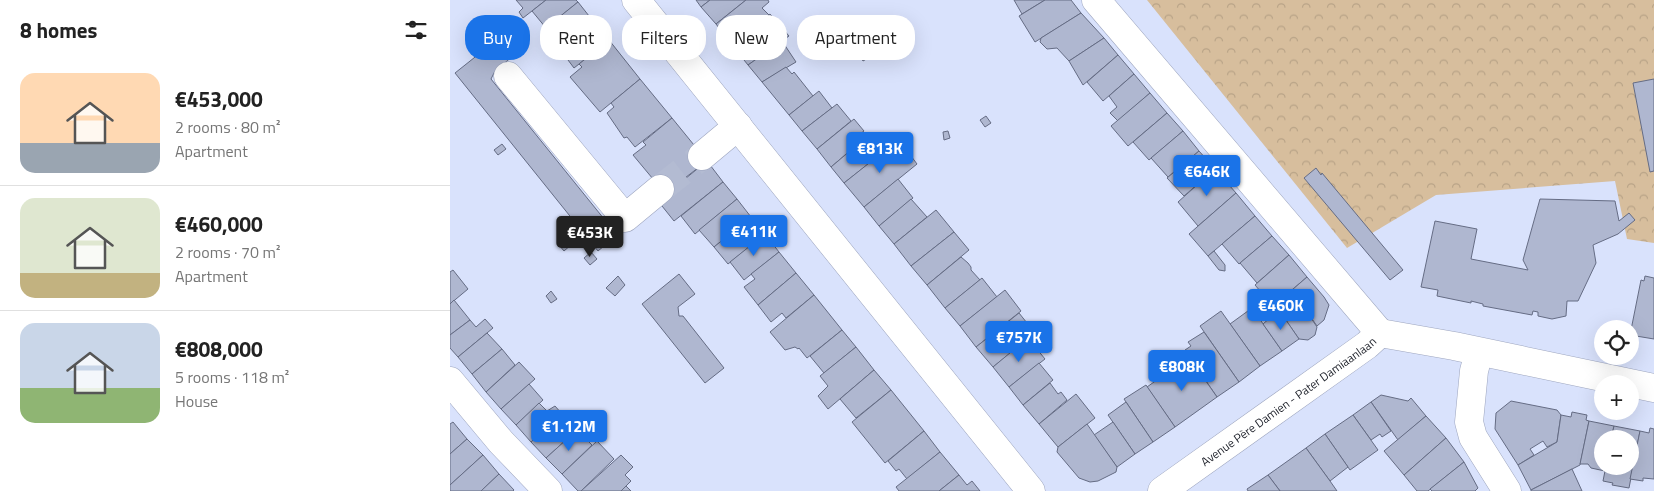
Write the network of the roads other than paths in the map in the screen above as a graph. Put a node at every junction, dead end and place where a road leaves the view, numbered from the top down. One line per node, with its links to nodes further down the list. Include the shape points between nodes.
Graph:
1 (636, 0): 4 (street)
2 (1096, 0): 7 (street)
3 (508, 76): 6 (street, via 625,218)
4 (738, 126): 5 (street); 12 (street)
5 (702, 156)
6 (660, 189)
7 (1380, 333): 8 (street, Avenue Père Damien - Pater Damiaanlaan); 13 (street, Avenue Père Damien - Pater Damiaanlaan)
8 (1478, 352): 10 (street, Avenue Père Damien - Pater Damiaanlaan); 14 (street, via 1469,422 1473,436)
9 (450, 381): 11 (street)
10 (1654, 388)
11 (548, 491)
12 (1031, 491)
13 (1162, 491)
14 (1507, 491)

